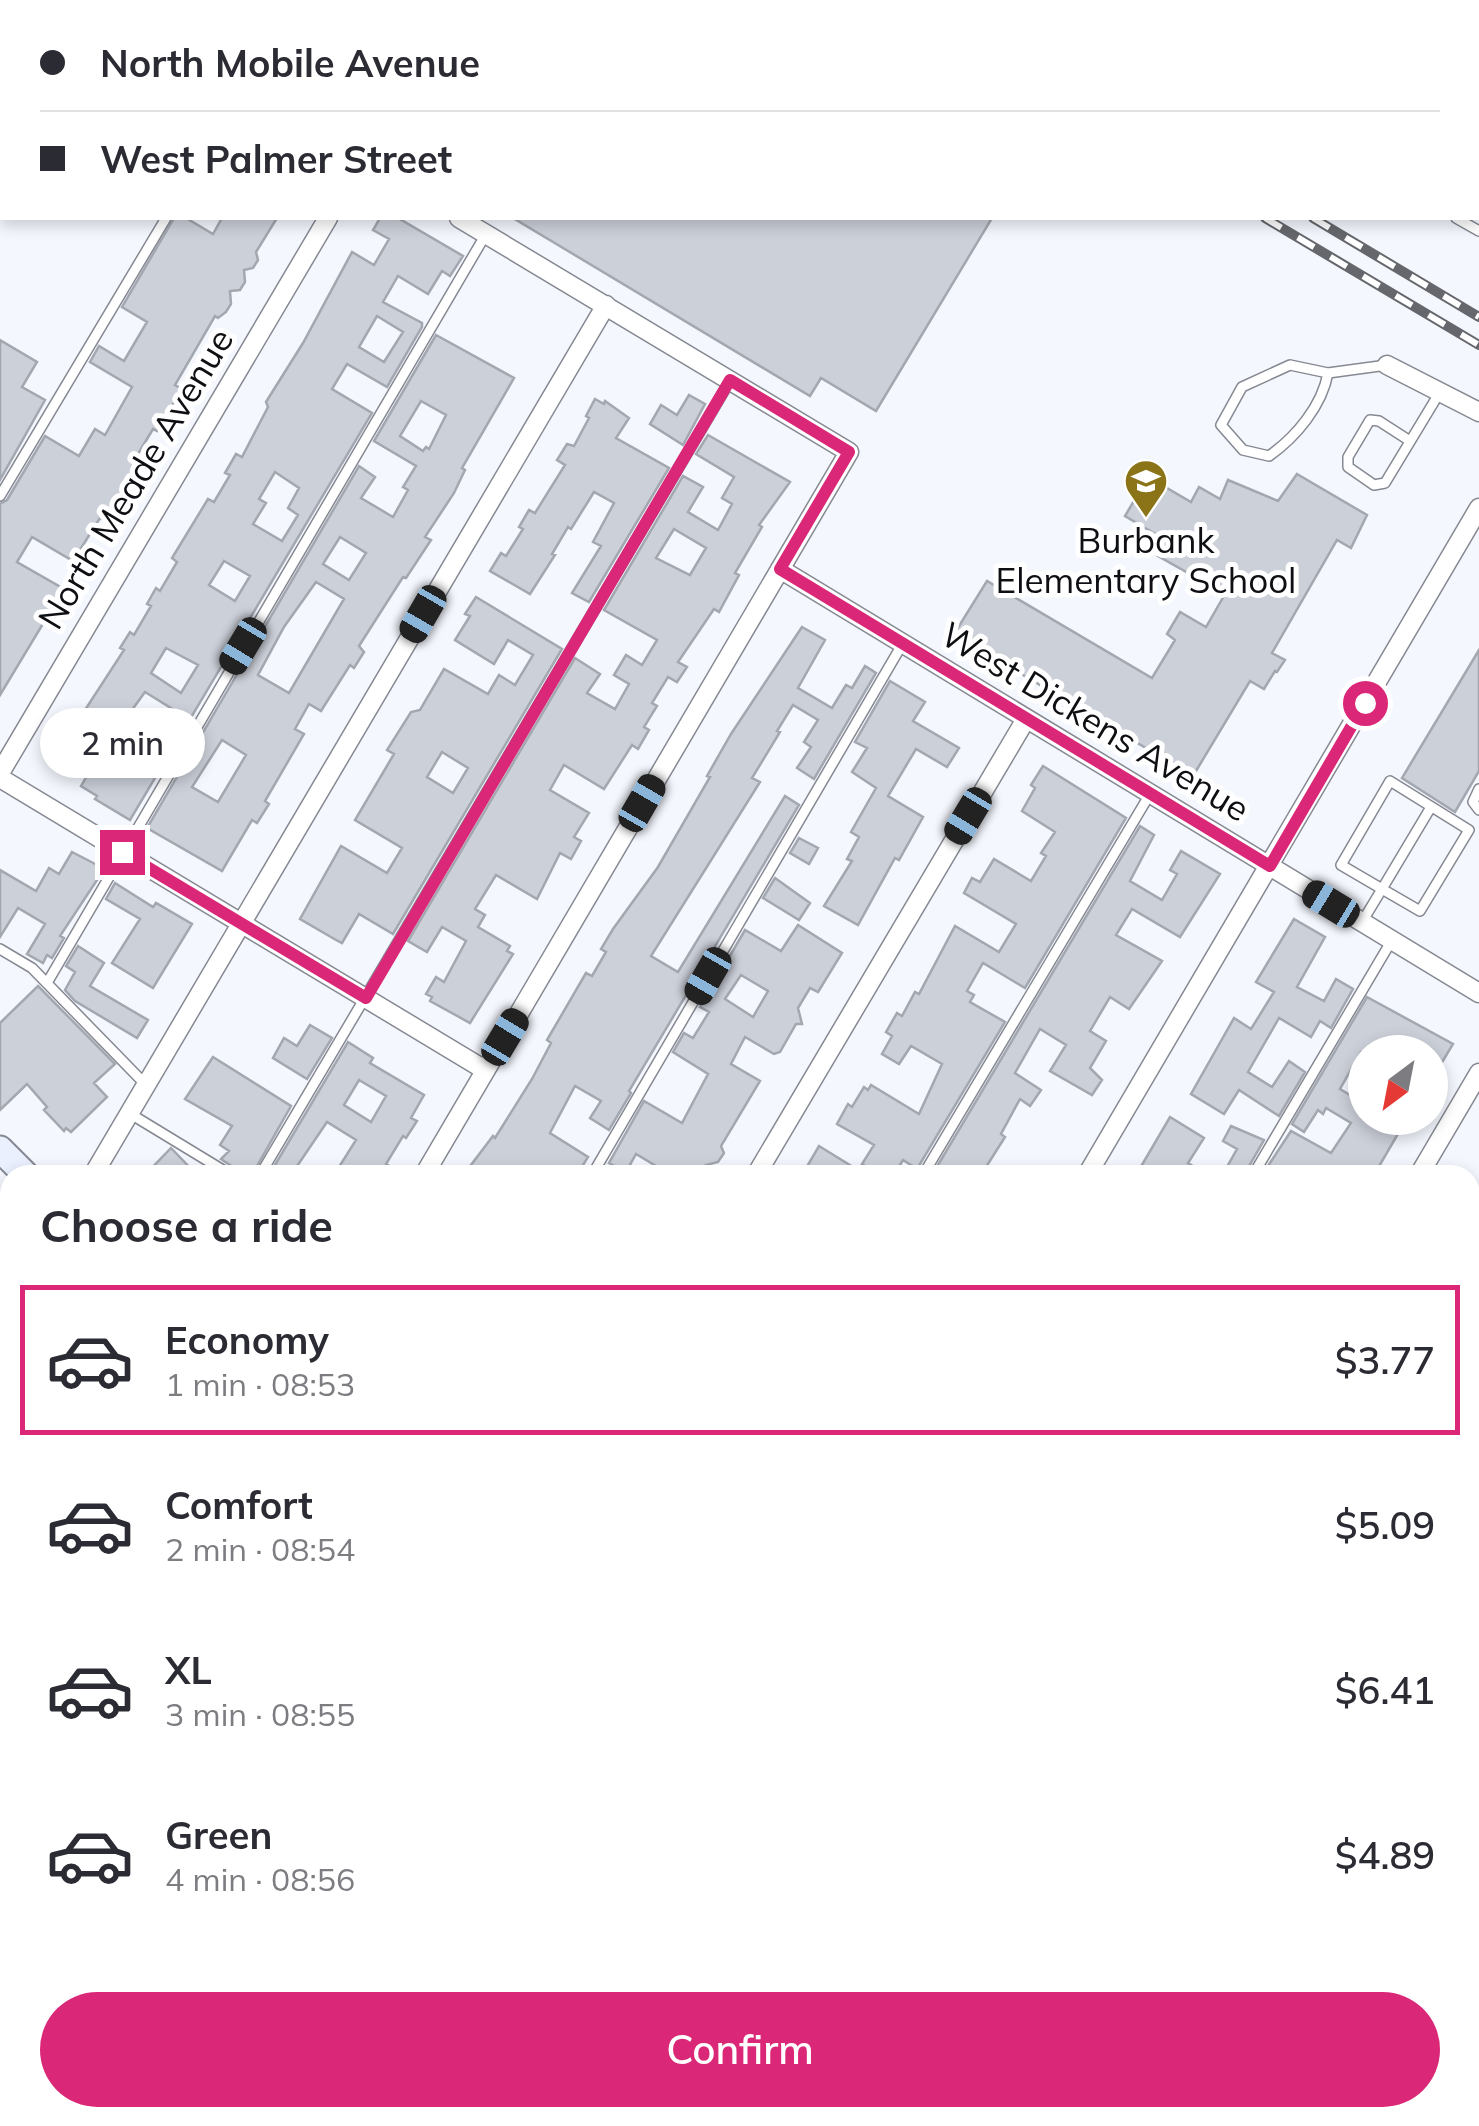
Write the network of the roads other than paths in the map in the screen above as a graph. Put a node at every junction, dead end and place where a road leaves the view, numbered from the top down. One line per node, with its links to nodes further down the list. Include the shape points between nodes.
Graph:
1 (165, 220): 12 (lane)
2 (327, 220): 17 (street, North Meade Avenue)
3 (462, 220): 4 (street)
4 (486, 234): 5 (street); 22 (lane)
5 (606, 306): 8 (street); 26 (street)
6 (1387, 364): 7 (lane); 9 (street)
7 (1328, 373): 7 (lane, via 1290,365 1242,386 1221,426 1242,450 1270,456 1292,440 1326,389)
8 (730, 380): 14 (street, via 849,452); 31 (lane)
9 (1441, 390): 10 (street); 11 (lane)
10 (1479, 412)
11 (1410, 441): 11 (lane, via 1380,486 1348,467 1348,456 1374,418)
12 (0, 496)
13 (1479, 508): 23 (street)
14 (780, 569): 15 (street, West Dickens Avenue); 32 (street)
15 (903, 644): 16 (street, West Dickens Avenue); 40 (lane)
16 (1026, 719): 19 (street, West Dickens Avenue); 41 (street)
17 (0, 776): 22 (street)
18 (1479, 789): 21 (lane, via 1473,802)
19 (1150, 794): 23 (street, West Dickens Avenue); 42 (lane)
20 (1431, 806): 24 (lane); 24 (lane, via 1469,830 1420,911); 24 (lane, via 1390,781 1340,864)
21 (1479, 810)
22 (122, 852): 26 (street); 29 (lane)
23 (1270, 866): 25 (street, West Dickens Avenue); 43 (street)
24 (1382, 890): 25 (lane)
25 (1362, 922): 27 (street, West Dickens Avenue)
26 (241, 923): 31 (street); 34 (street)
27 (1392, 940): 30 (street, West Dickens Avenue); 44 (lane)
28 (0, 949): 29 (lane)
29 (47, 984): 34 (lane)
30 (1479, 993)
31 (366, 998): 32 (street); 38 (lane)
32 (486, 1070): 39 (street)
33 (1479, 1073): 45 (street)
34 (146, 1085): 35 (street)
35 (129, 1114): 36 (street); 37 (lane)
36 (99, 1165)
37 (214, 1165)
38 (266, 1165)
39 (430, 1165)
40 (598, 1165)
41 (762, 1165)
42 (928, 1165)
43 (1093, 1165)
44 (1259, 1165)
45 (1424, 1165)

